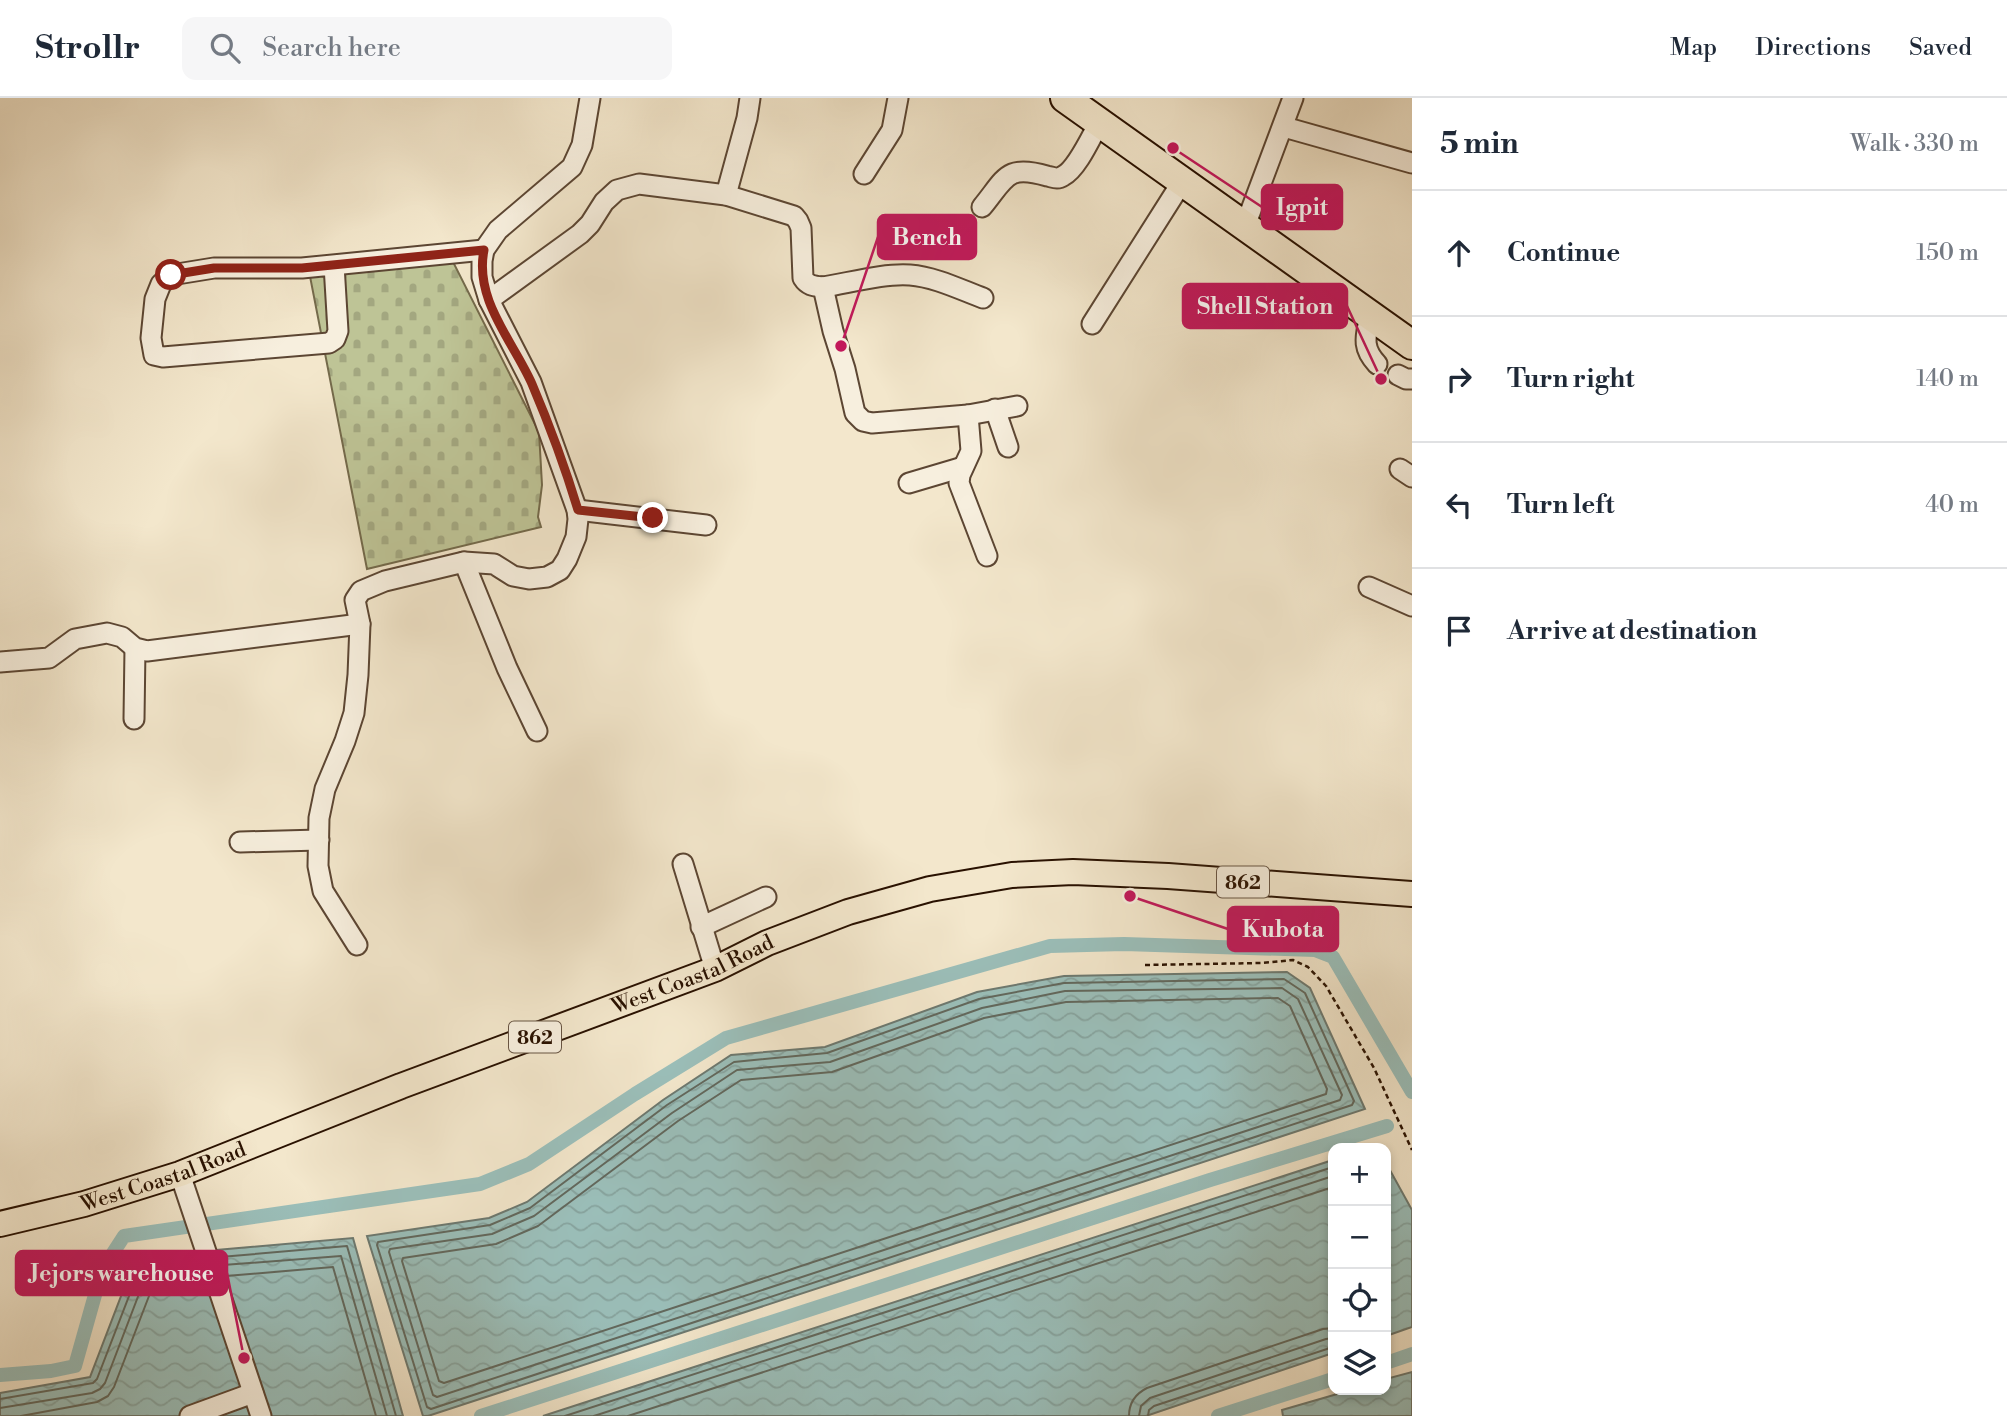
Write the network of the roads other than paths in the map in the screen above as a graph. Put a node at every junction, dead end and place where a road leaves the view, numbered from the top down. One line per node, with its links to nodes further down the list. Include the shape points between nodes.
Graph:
1 (590, 98): 14 (street, via 582,145 572,167 498,230)
2 (750, 98): 11 (street)
3 (898, 98): 9 (street, via 892,130)
4 (1065, 98): 6 (highway)
5 (1293, 98): 7 (street)
6 (1099, 123): 10 (highway); 12 (street, via 1065,176 1057,179 1015,171)
7 (1284, 127): 8 (street); 13 (street)
8 (1412, 163)
9 (864, 174)
10 (1182, 182): 13 (highway); 20 (street)
11 (726, 195): 16 (street, via 794,216 800,228 803,278); 18 (street, via 639,184 617,190 580,234)
12 (982, 207)
13 (1245, 226): 19 (highway)
14 (484, 250): 15 (street); 18 (street, via 482,278)
15 (334, 265): 15 (street, via 214,268 171,275 155,299 154,355 329,343 338,331)
16 (823, 287): 17 (street, via 909,275); 25 (street, via 855,413 863,421)
17 (983, 298)
18 (489, 300): 29 (street, via 531,382)
19 (1370, 315): 21 (highway); 22 (street, via 1366,342)
20 (1091, 324)
21 (1412, 345)
22 (1377, 364)
23 (1017, 405): 24 (street)
24 (995, 410): 25 (street); 26 (street)
25 (968, 415): 27 (street, via 971,451)
26 (1008, 447)
27 (963, 467): 28 (street); 31 (street, via 959,483)
28 (909, 483)
29 (578, 510): 30 (street); 32 (street, via 576,537 567,559 547,577 529,579 513,576 494,564)
30 (706, 526)
31 (988, 556)
32 (464, 562): 35 (street, via 361,591 355,600); 39 (street)
33 (1369, 587): 34 (street)
34 (1412, 607)
35 (360, 624): 36 (street); 40 (street, via 354,713 325,789)
36 (135, 648): 37 (street, via 107,633 75,639 49,658); 38 (street)
37 (0, 662)
38 (134, 719)
39 (537, 732)
40 (319, 840): 41 (street); 46 (street, via 323,891)
41 (240, 842)
42 (683, 864): 45 (street)
43 (1412, 894): 47 (main road, West Coastal Road / 862, via 1073,872 1012,875 930,888 862,908 767,943)
44 (766, 897): 45 (street)
45 (701, 927): 47 (street)
46 (357, 945)
47 (715, 969): 48 (main road, West Coastal Road / 862)
48 (180, 1174): 49 (main road, West Coastal Road / 862); 50 (street)
49 (0, 1224)
50 (253, 1393): 51 (street); 52 (street)
51 (190, 1416)
52 (261, 1416)

